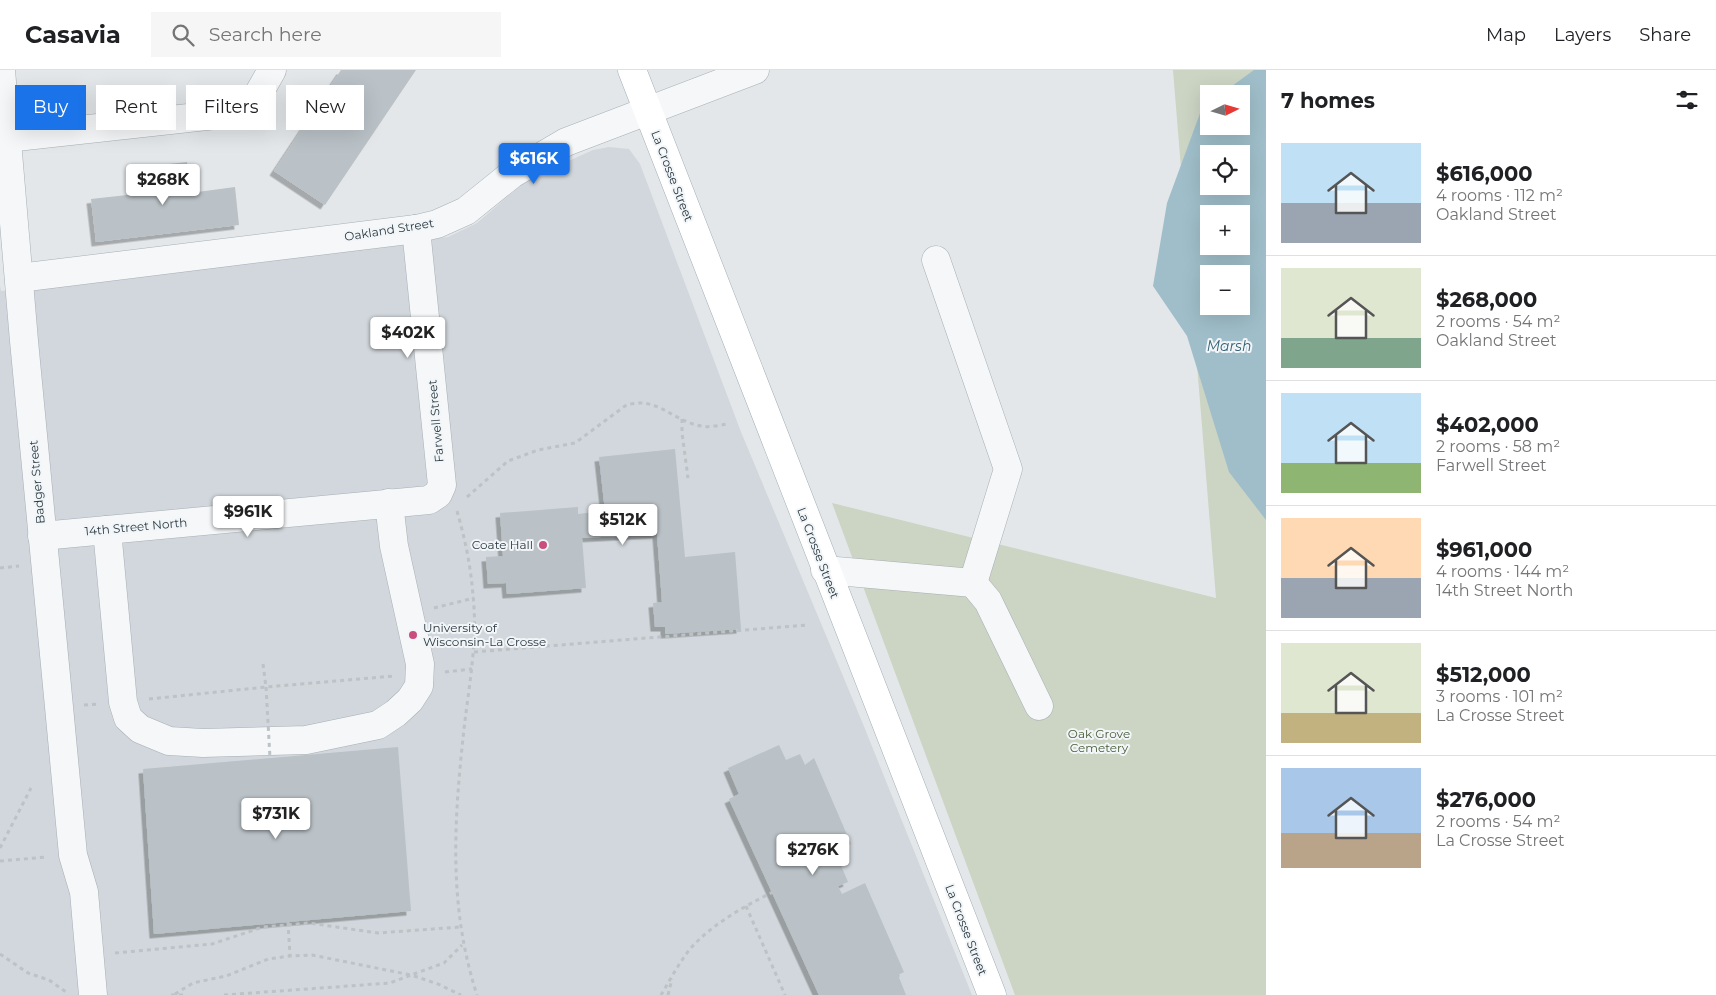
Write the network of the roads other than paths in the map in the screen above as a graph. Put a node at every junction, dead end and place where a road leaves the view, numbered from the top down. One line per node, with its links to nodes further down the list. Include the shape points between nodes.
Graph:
1 (1, 70): 6 (street, Badger Street)
2 (272, 70): 6 (street, via 251,107 243,112)
3 (632, 70): 5 (main road, La Crosse Street)
4 (755, 70): 5 (street, Oakland Street)
5 (646, 111): 7 (street, Oakland Street, via 550,150 512,174 466,211); 14 (main road, La Crosse Street)
6 (7, 138): 9 (street, Badger Street)
7 (416, 229): 9 (street, Oakland Street); 10 (street, Farwell Street, via 442,485)
8 (936, 260): 15 (street, via 1008,470)
9 (18, 278): 13 (street, Badger Street)
10 (452, 501): 11 (street, 14th Street North)
11 (389, 503): 12 (street, 14th Street North); 12 (street, via 394,546 420,664 419,686 410,700 378,725 306,740 169,741 140,729 128,718 123,702)
12 (106, 530): 13 (street, 14th Street North)
13 (42, 536): 17 (street, Badger Street, via 73,854 84,892)
14 (824, 570): 15 (street); 18 (main road, La Crosse Street)
15 (973, 583): 16 (street, via 988,601)
16 (1039, 706)
17 (93, 995)
18 (992, 995)

